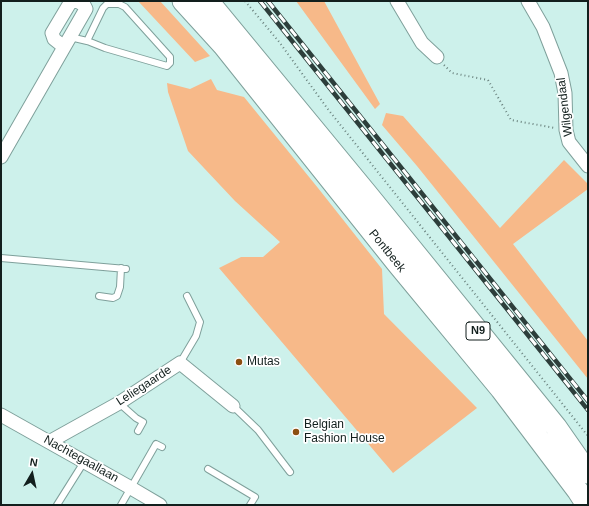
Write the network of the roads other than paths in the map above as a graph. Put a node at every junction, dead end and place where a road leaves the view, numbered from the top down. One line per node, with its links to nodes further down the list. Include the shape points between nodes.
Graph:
1 (76, 1): 7 (street, via 84,5 86,10); 7 (street, via 70,3 52,33 54,39)
2 (183, 1): 31 (highway, Pontbeek / N9, via 224,46 501,389)
3 (208, 1): 25 (highway, N9, via 358,182 556,428)
4 (397, 1): 8 (street, via 422,44)
5 (528, 1): 11 (street, Wilgendaal, via 561,73 569,142)
6 (87, 41): 6 (lane, via 168,66 170,63 170,57 119,4 107,4 103,8); 7 (lane)
7 (67, 42): 9 (street)
8 (436, 57)
9 (6, 139): 10 (street)
10 (1, 156)
11 (588, 166)
12 (1, 258): 13 (lane, via 124,269 117,296)
13 (99, 296)
14 (187, 296): 15 (lane, via 200,322 196,336)
15 (180, 363): 16 (street, Leliegaarde); 17 (street, Leliegaarde)
16 (119, 403): 19 (lane, via 143,422); 20 (street, Leliegaarde)
17 (233, 406): 24 (lane, via 258,430)
18 (1, 415): 20 (street, Nachtegaallaan)
19 (138, 431)
20 (50, 442): 22 (street, Nachtegaallaan)
21 (162, 447): 26 (lane, via 156,444)
22 (84, 462): 26 (street, Nachtegaallaan); 27 (lane)
23 (208, 469): 30 (lane, via 255,497)
24 (290, 472)
25 (588, 473)
26 (131, 488): 28 (lane); 29 (street, Nachtegaallaan)
27 (57, 505)
28 (122, 505)
29 (160, 505)
30 (250, 505)
31 (587, 505)

